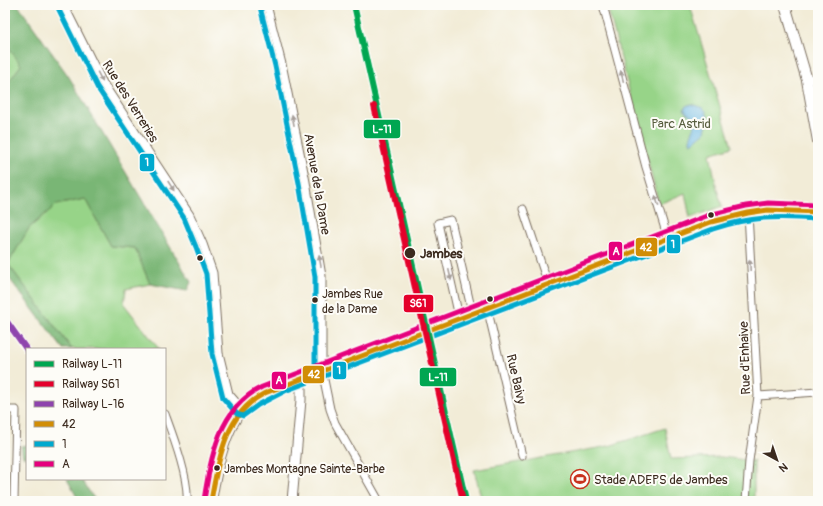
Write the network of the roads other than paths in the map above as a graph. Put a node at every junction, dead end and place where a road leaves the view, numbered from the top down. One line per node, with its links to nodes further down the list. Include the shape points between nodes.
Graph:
1 (64, 5): 20 (street, Rue des Verreries, one-way to 20, via 103,82 190,215 204,244 213,273 219,353 229,394)
2 (267, 5): 16 (street, Avenue de la Dame, one-way to 2, via 322,276 306,182)
3 (603, 5): 11 (street, one-way to 3, via 644,161)
4 (785, 5): 6 (main road)
5 (818, 77): 6 (street)
6 (807, 80): 7 (main road)
7 (818, 142)
8 (523, 209): 12 (street)
9 (818, 212): 10 (main road, via 768,210)
10 (748, 213): 11 (main road, via 712,222); 19 (street, Rue d'Enhaive, one-way to 10)
11 (668, 239): 12 (main road)
12 (548, 284): 13 (main road)
13 (487, 307): 14 (main road); 23 (street, Rue Baivy)
14 (472, 312): 15 (main road); 15 (street, one-way to 15, via 451,220 438,223)
15 (459, 317): 16 (main road)
16 (322, 370): 17 (main road); 28 (street, Avenue de la Dame, via 335,423)
17 (301, 378): 20 (main road, via 254,399); 27 (street)
18 (818, 392): 19 (street)
19 (758, 396): 29 (street, Rue d'Enhaive)
20 (242, 409): 26 (main road, via 232,424 223,449)
21 (5, 410): 24 (street, via 16,410)
22 (166, 417): 25 (street, via 179,456 188,494)
23 (522, 456)
24 (14, 501)
25 (187, 501)
26 (211, 501)
27 (292, 501)
28 (379, 501)
29 (746, 501)

